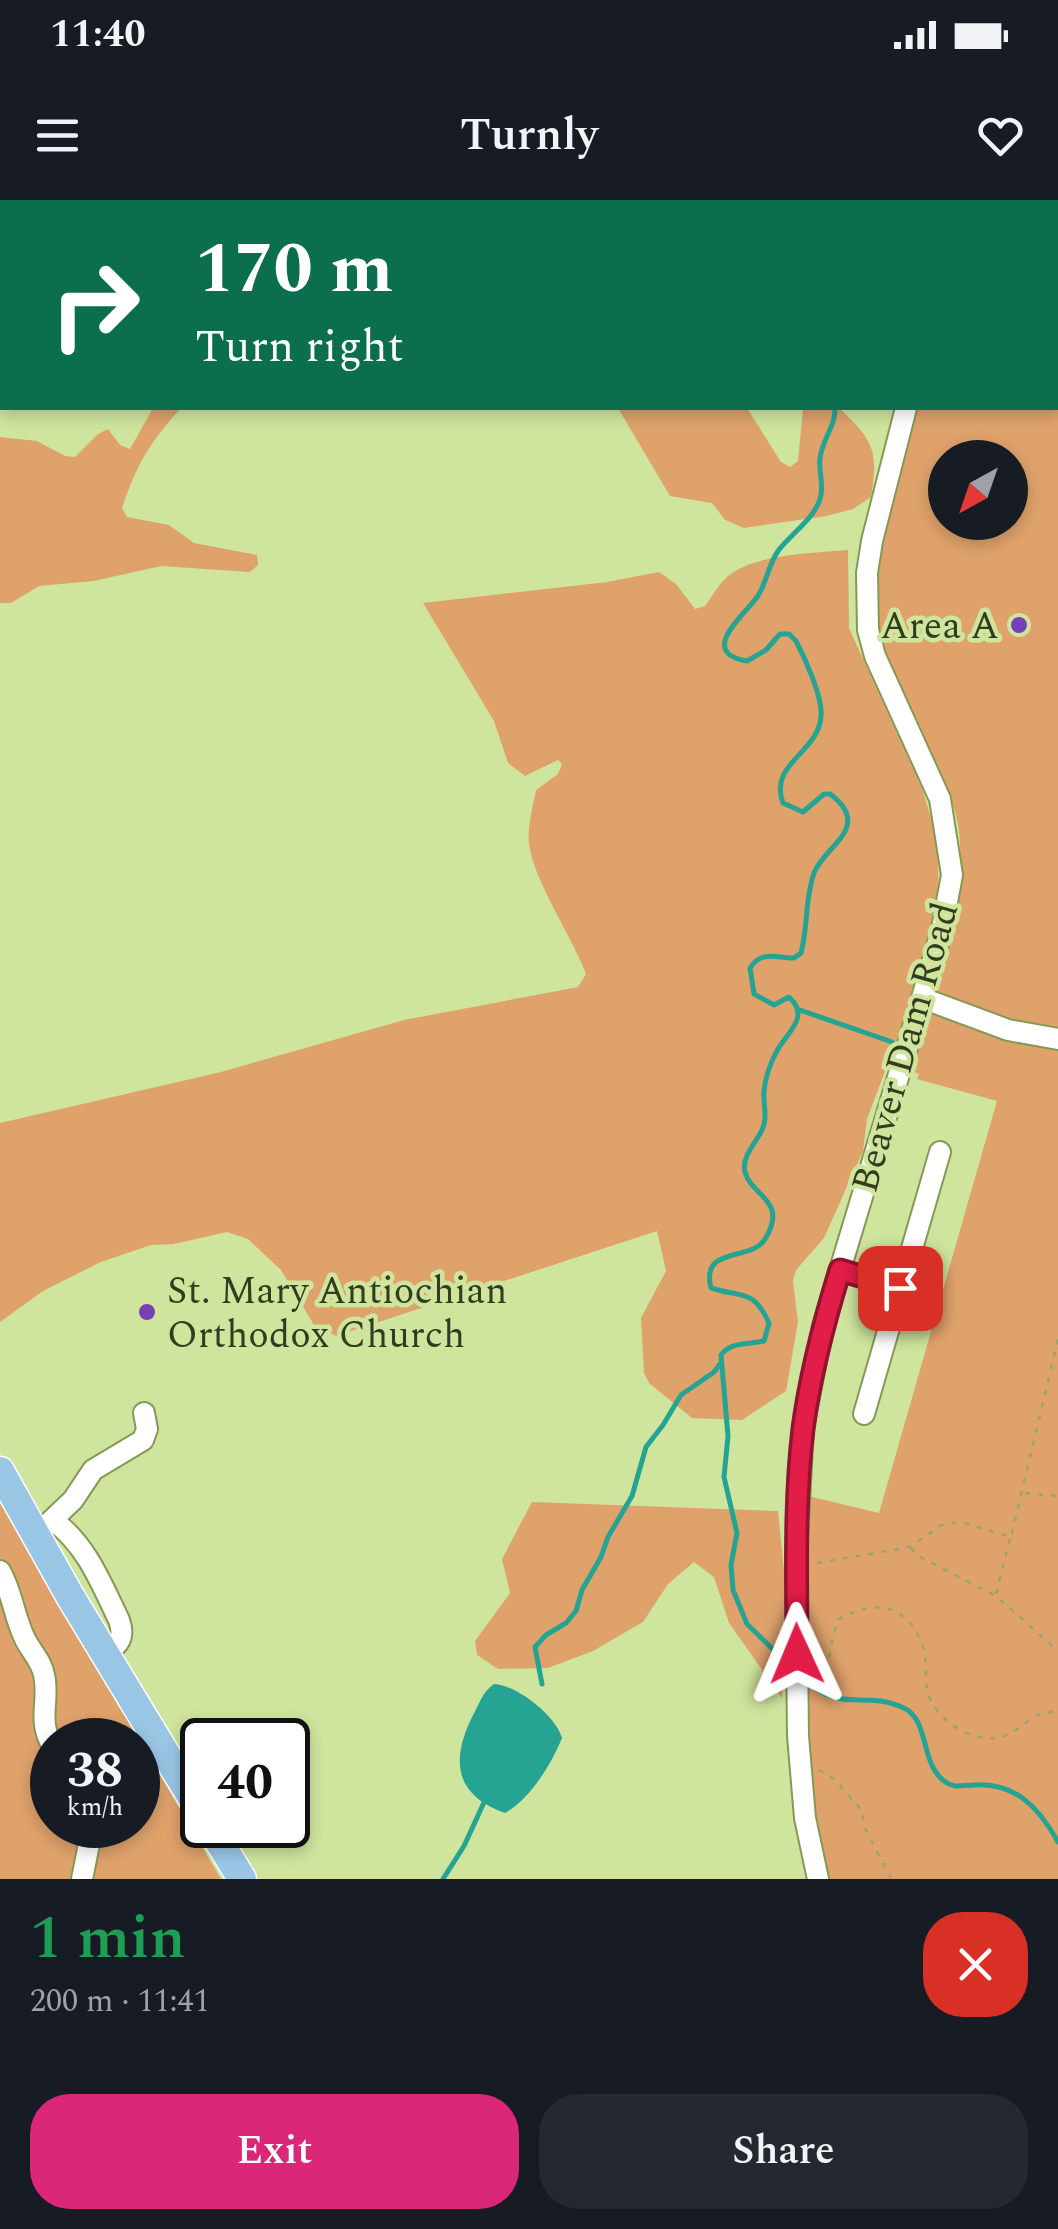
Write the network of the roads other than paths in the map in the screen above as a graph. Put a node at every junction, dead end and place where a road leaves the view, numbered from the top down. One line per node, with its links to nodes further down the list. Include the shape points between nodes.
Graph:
1 (905, 410): 2 (street, Beaver Dam Road, via 872,541 866,604 875,656 930,772 951,852 949,899)
2 (922, 998): 3 (street, via 1008,1030); 5 (street, Beaver Dam Road)
3 (1058, 1039)
4 (940, 1152): 6 (street)
5 (840, 1270): 6 (street); 18 (street, Beaver Dam Road, via 804,1427 796,1566 799,1774)
6 (900, 1288): 8 (street)
7 (144, 1413): 10 (street, via 143,1440 93,1470)
8 (864, 1414)
9 (0, 1471): 10 (main road)
10 (45, 1529): 13 (main road, via 105,1654)
11 (0, 1571): 12 (street, via 22,1634 43,1668)
12 (42, 1718)
13 (180, 1778)
14 (89, 1848): 16 (street)
15 (223, 1848): 17 (main road)
16 (82, 1879)
17 (242, 1879)
18 (818, 1879)

